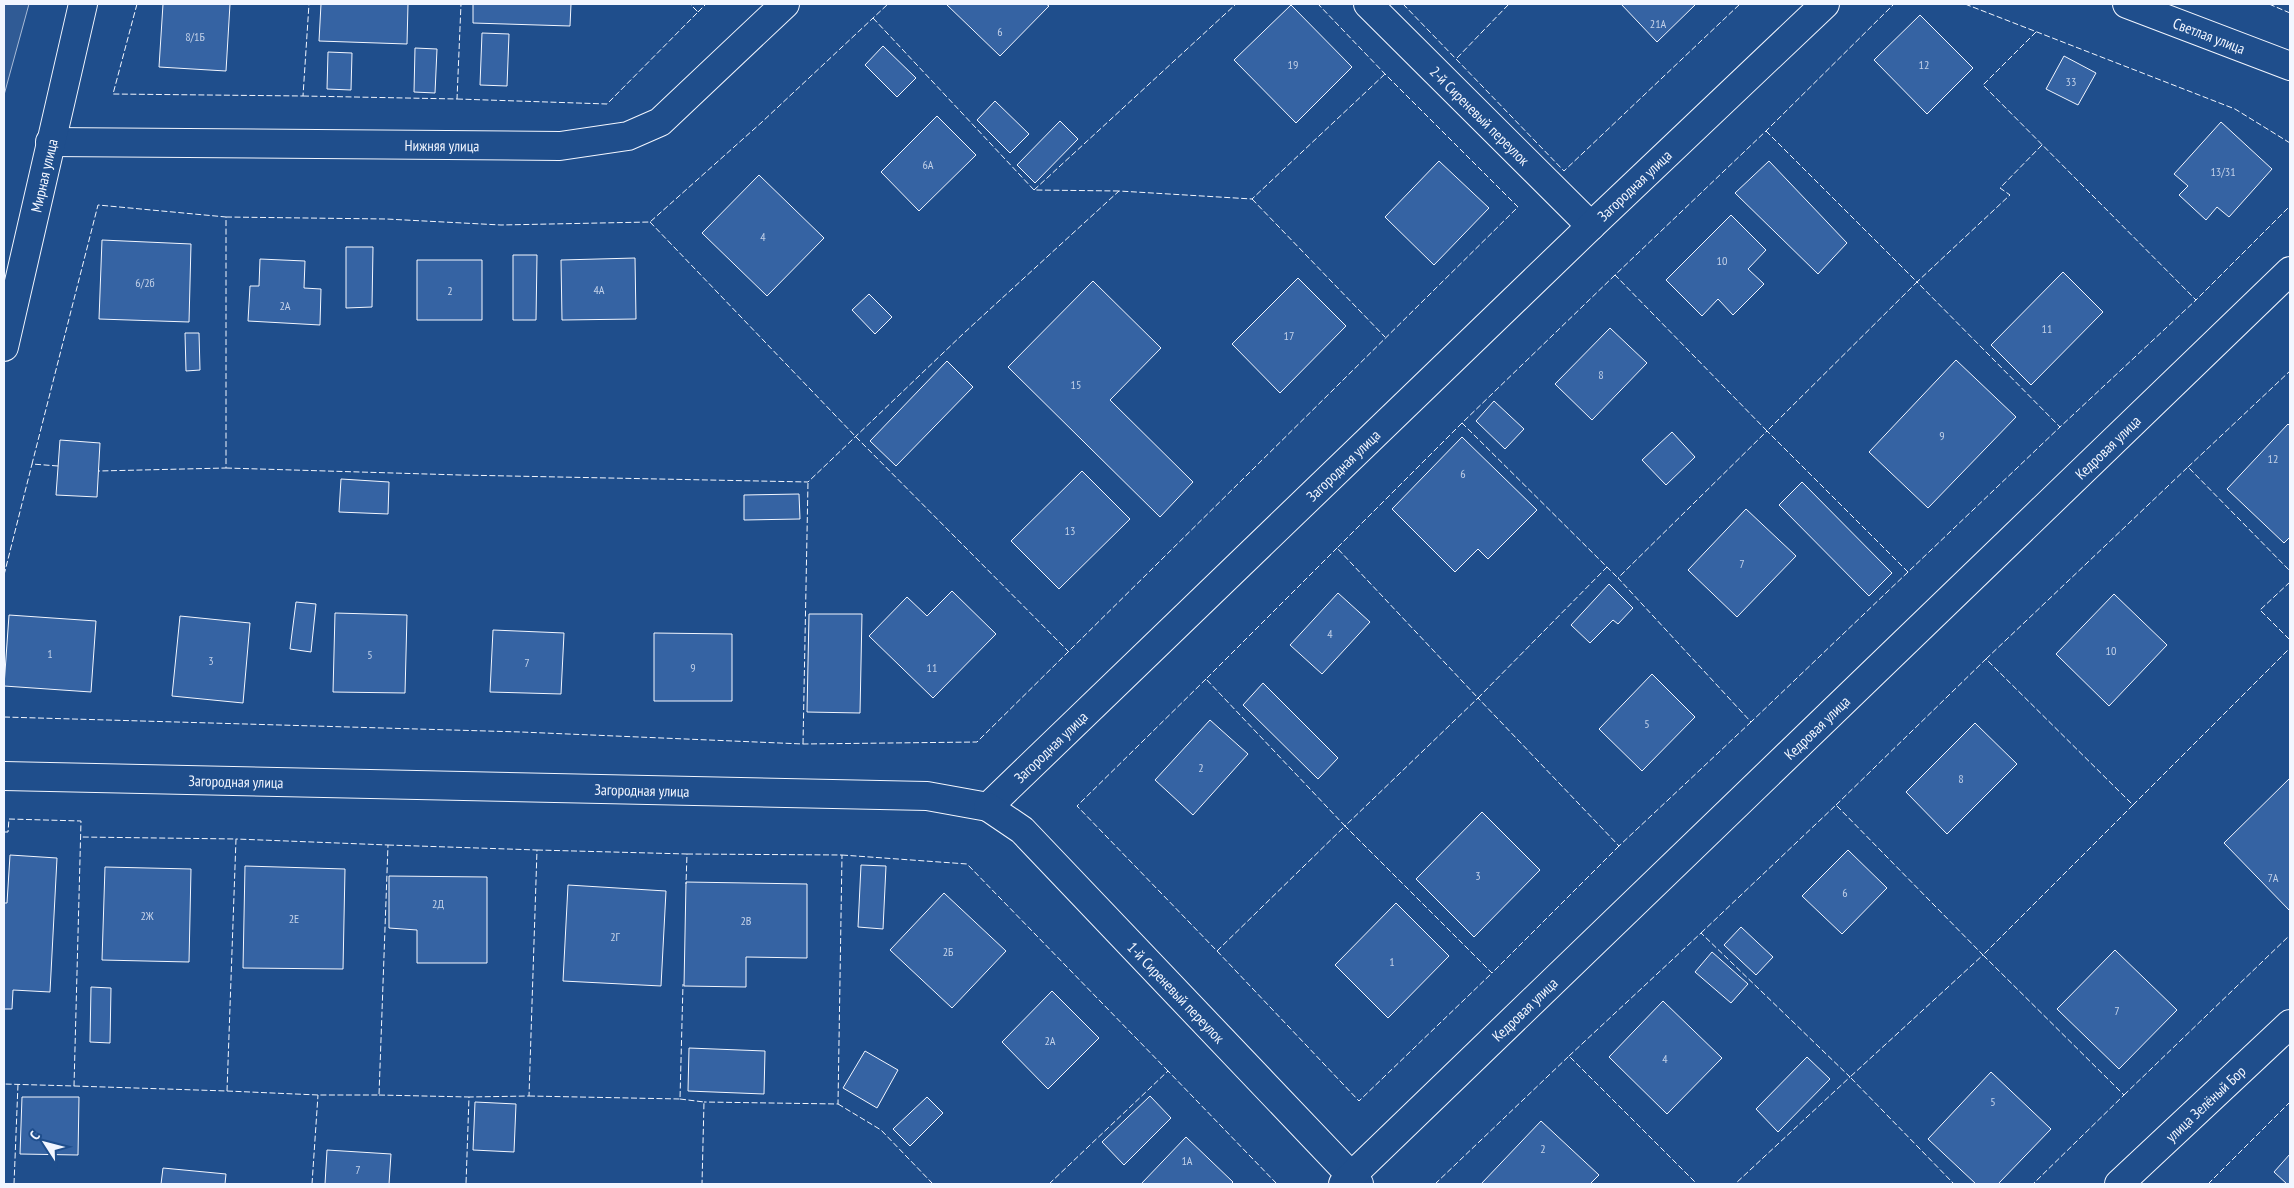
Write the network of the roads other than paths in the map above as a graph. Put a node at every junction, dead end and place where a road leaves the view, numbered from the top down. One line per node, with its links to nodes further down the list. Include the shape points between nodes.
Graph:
1 (83, 4): 7 (street, Мирная улица)
2 (785, 4): 7 (street, Нижняя улица, via 660,122 628,136 560,146)
3 (1368, 4): 8 (street, 2-й Сиреневый переулок)
4 (1825, 4): 8 (street, Загородная улица)
5 (2127, 4): 6 (street, Светлая улица)
6 (2290, 66)
7 (50, 142): 10 (street, Мирная улица)
8 (1591, 226): 12 (street, Загородная улица)
9 (2290, 271): 14 (street, Кедровая улица)
10 (4, 347)
11 (4, 776): 12 (street, Загородная улица, via 927,796)
12 (988, 807): 14 (street, 1-й Сиреневый переулок, via 1022,830)
13 (2290, 1024): 15 (street, улица Зелёный Бор)
14 (1351, 1182)
15 (2119, 1184)

